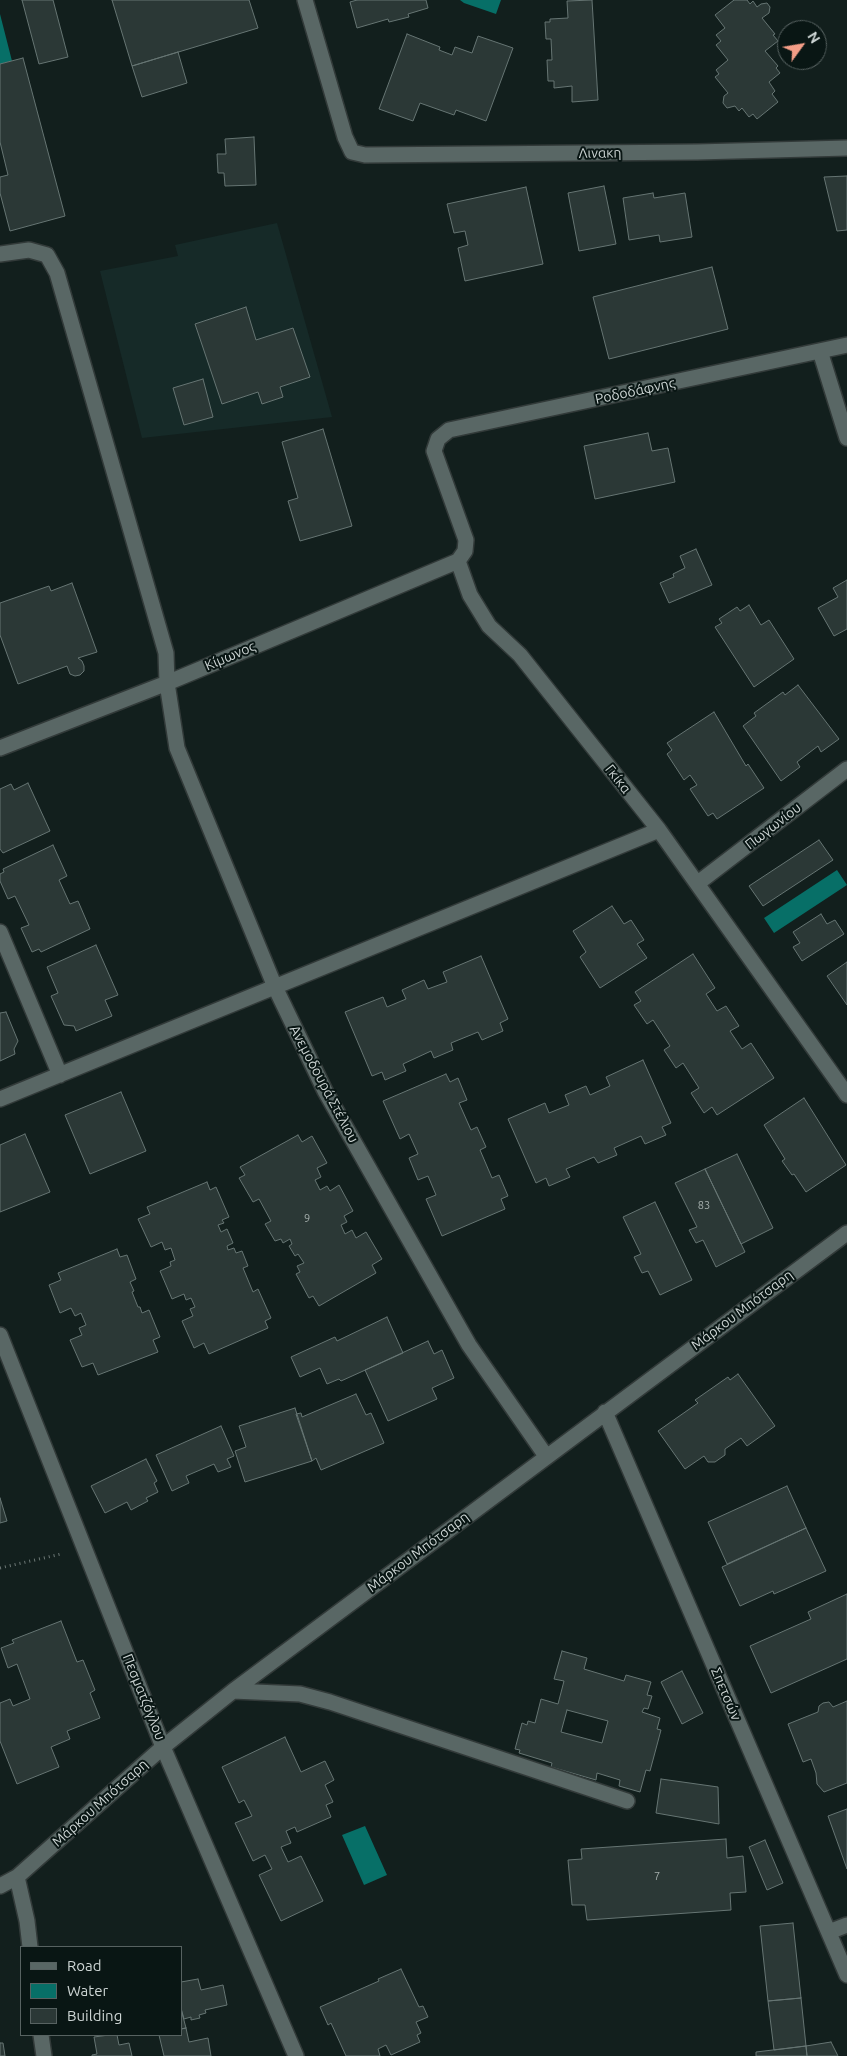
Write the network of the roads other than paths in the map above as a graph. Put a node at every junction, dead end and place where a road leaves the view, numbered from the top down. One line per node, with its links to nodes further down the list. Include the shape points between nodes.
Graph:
1 (306, 0): 2 (street, Λινακη, via 352,152 365,155)
2 (847, 148)
3 (0, 254): 8 (street, Ανεμοδουρά Στέλιου, via 29,250 47,255 57,273 166,653)
4 (847, 345): 5 (street, Ροδοδάφνης)
5 (820, 352): 6 (street); 7 (street, Ροδοδάφνης, via 449,430 438,438 434,451 466,540 465,552)
6 (847, 438)
7 (458, 561): 8 (street, Κίμωνος); 11 (street, Γκίκα, via 470,595 490,626 520,655)
8 (167, 682): 9 (street, Κίμωνος); 14 (street, Ανεμοδουρά Στέλιου, via 177,748)
9 (0, 748)
10 (847, 769): 12 (street, Πωγωνίου)
11 (659, 830): 12 (street, Γκίκα); 14 (street)
12 (698, 883): 16 (street, Γκίκα)
13 (0, 932): 15 (street)
14 (275, 987): 15 (street); 21 (street, Ανεμοδουρά Στέλιου, via 325,1091 470,1345)
15 (60, 1075): 17 (street)
16 (847, 1095)
17 (0, 1099)
18 (847, 1232): 20 (street, Μάρκου Μπότσαρη)
19 (0, 1335): 23 (street, Πεσματζόγλου)
20 (606, 1412): 21 (street, Μάρκου Μπότσαρη); 28 (street, Σπετσών)
21 (546, 1456): 22 (street, Μάρκου Μπότσαρη)
22 (233, 1691): 23 (street, Μάρκου Μπότσαρη); 24 (street, via 300,1694 322,1700)
23 (163, 1747): 25 (street, Μάρκου Μπότσαρη); 33 (street, Πεσματζόγλου)
24 (627, 1801)
25 (18, 1877): 26 (street, Μάρκου Μπότσαρη); 29 (street)
26 (0, 1886)
27 (847, 1925): 28 (street)
28 (829, 1932): 30 (street, Σπετσών)
29 (30, 1946)
30 (847, 1975)
31 (41, 2036): 32 (street)
32 (44, 2056)
33 (296, 2056)

